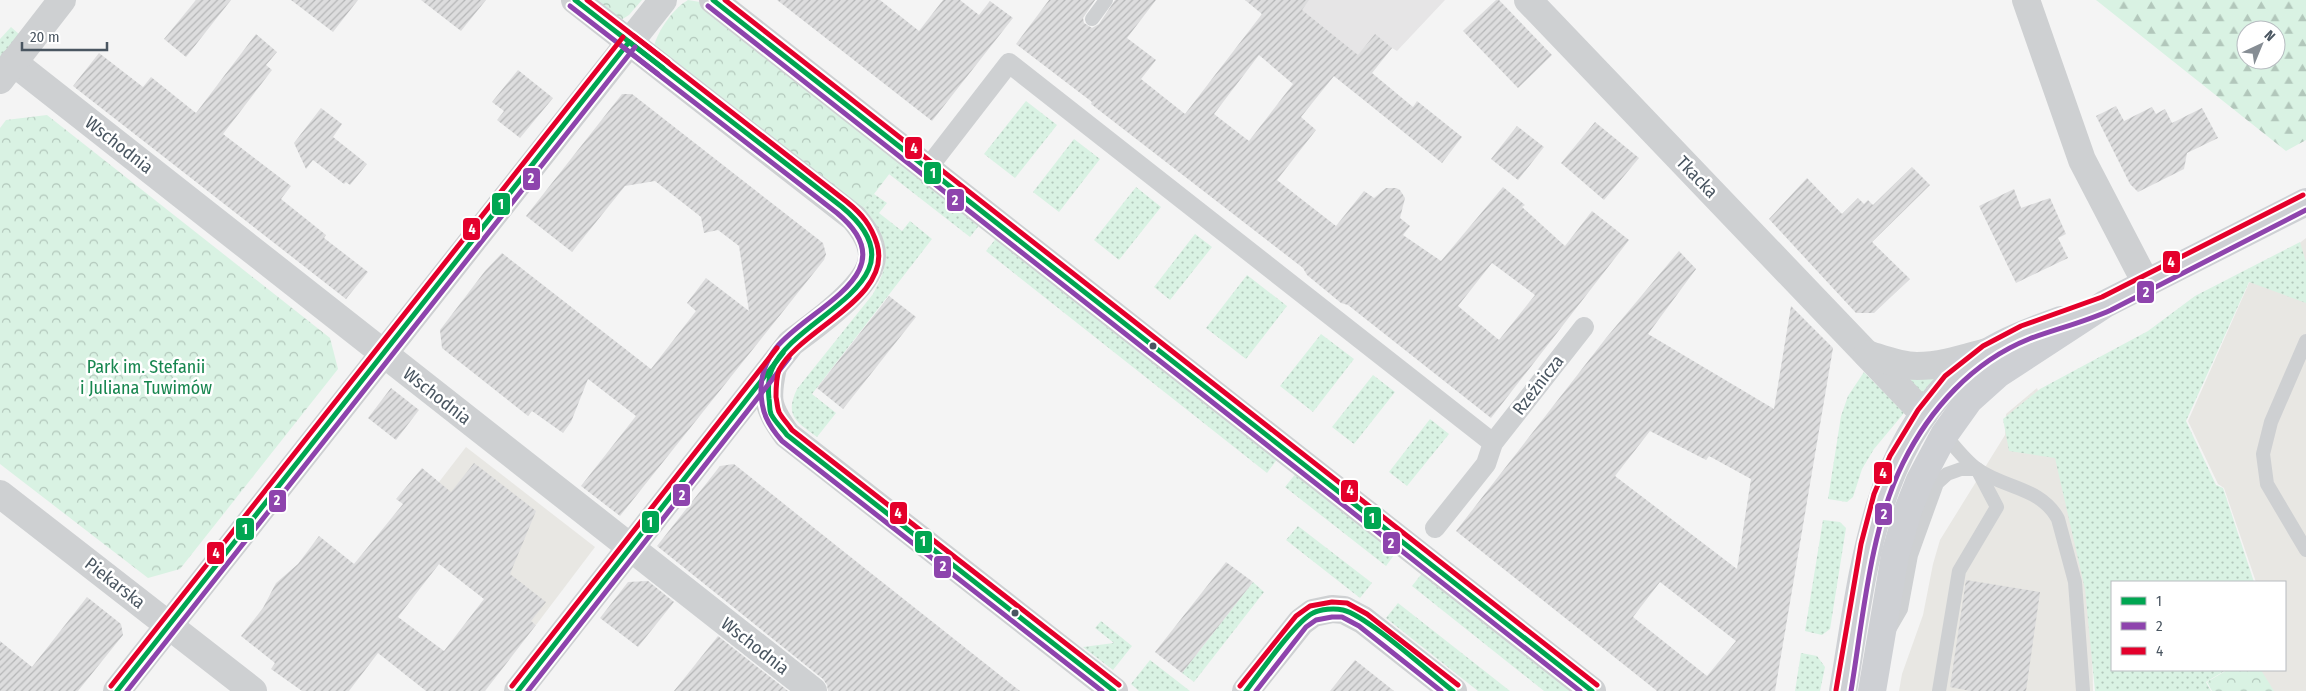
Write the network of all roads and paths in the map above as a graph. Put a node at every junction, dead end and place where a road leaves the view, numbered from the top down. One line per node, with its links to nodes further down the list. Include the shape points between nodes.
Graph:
1 (62, 0): 10 (street)
2 (575, 0): 9 (street)
3 (663, 0): 9 (street)
4 (713, 0): 11 (street)
5 (1106, 0): 8 (lane)
6 (1528, 0): 19 (street, Tkacka)
7 (2026, 0): 13 (street, via 2082,160)
8 (1092, 19)
9 (630, 42): 18 (street); 20 (street, via 825,194 854,218 867,234 872,256 865,275 844,302 791,343)
10 (7, 71): 18 (street, Wschodnia)
11 (927, 168): 23 (street, via 1009,63); 38 (street)
12 (2304, 206): 13 (main road)
13 (2146, 283): 14 (main road)
14 (2105, 304): 17 (main road, via 2024,333); 22 (main road, via 1998,374 1969,400)
15 (1584, 327): 23 (street, Rzeźnicza)
16 (2306, 341): 28 (lane, via 2271,422 2262,454 2267,484)
17 (1987, 352): 19 (street, Tkacka, via 1951,362 1917,366); 21 (main road, via 1950,381)
18 (383, 354): 27 (street, Wschodnia); 29 (street)
19 (1865, 354): 21 (street, Tkacka)
20 (773, 367): 27 (street); 35 (street, via 768,391 771,413 787,435)
21 (1924, 414): 22 (lane); 39 (main road, via 1896,460 1881,497 1868,545)
22 (1944, 435): 24 (lane); 30 (main road, via 1908,510 1895,555)
23 (1493, 443): 26 (street, Rzeźnicza, via 1486,464)
24 (1977, 469): 30 (lane, via 1961,469 1936,483 1911,554 1901,609); 41 (lane, via 1997,507 1959,571); 42 (lane, via 2038,496 2058,519 2075,582)
25 (0, 494): 29 (street, Piekarska)
26 (1435, 528)
27 (630, 548): 33 (street); 34 (street, Wschodnia)
28 (2306, 550)
29 (169, 626): 31 (street); 32 (street, Piekarska)
30 (1880, 646): 40 (main road)
31 (117, 691)
32 (253, 691)
33 (518, 691)
34 (813, 691)
35 (1114, 691)
36 (1246, 691): 37 (street, via 1301,622 1312,613 1332,610 1344,610 1363,620)
37 (1453, 691)
38 (1592, 691)
39 (1843, 691)
40 (1872, 691)
41 (1939, 691)
42 (2083, 691)

